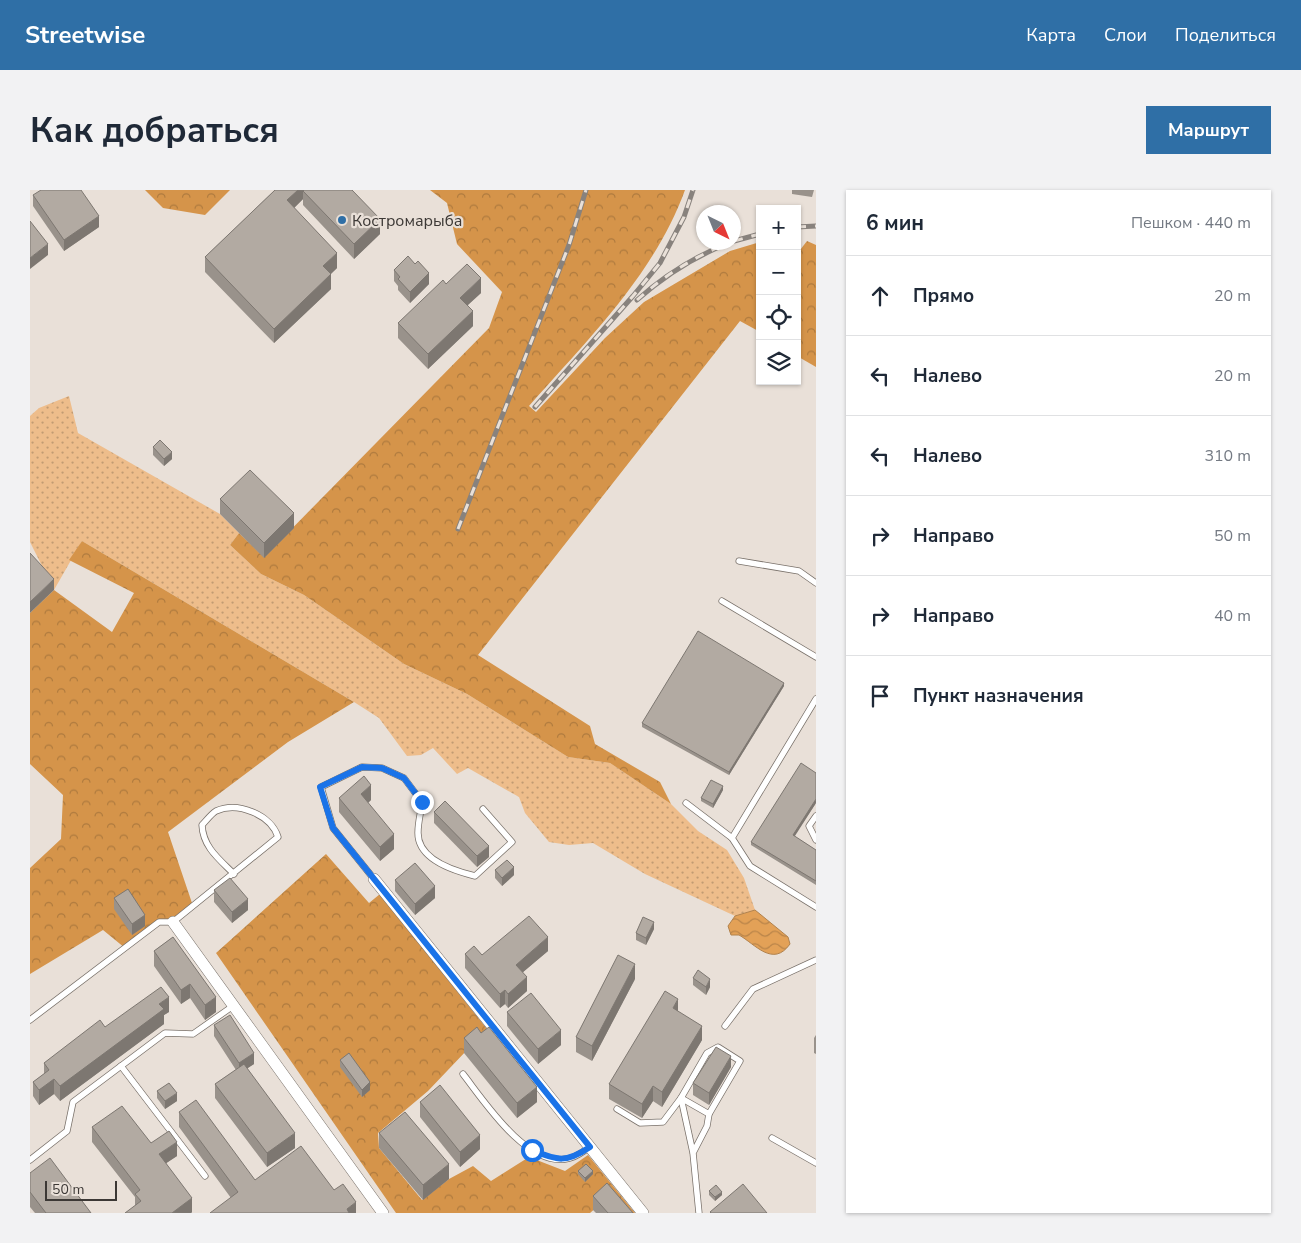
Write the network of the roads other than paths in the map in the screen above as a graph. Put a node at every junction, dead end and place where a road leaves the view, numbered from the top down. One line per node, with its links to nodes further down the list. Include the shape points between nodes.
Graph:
1 (739, 561): 2 (lane, via 799,571)
2 (816, 583)
3 (722, 601): 4 (lane)
4 (816, 657)
5 (816, 699): 9 (lane)
6 (686, 803): 9 (lane)
7 (483, 809): 12 (lane, via 512,842 475,876 456,871 422,849 418,834 422,802 404,778 382,768 362,767 320,787 333,828)
8 (816, 816): 10 (lane, via 809,826)
9 (732, 838): 13 (lane, via 750,866)
10 (816, 840)
11 (234, 874): 11 (lane, via 212,852 203,838 202,825 216,811 236,808 255,813 274,827 278,837); 14 (lane)
12 (374, 879): 25 (street)
13 (816, 907)
14 (173, 922): 16 (street); 17 (lane, via 159,922)
15 (816, 960): 18 (lane, via 752,989)
16 (233, 1006): 19 (lane, via 193,1034 165,1033); 30 (street)
17 (30, 1020)
18 (725, 1026)
19 (121, 1066): 27 (lane, via 73,1102 67,1131); 29 (lane)
20 (463, 1074): 25 (lane, via 502,1124 532,1150 564,1160)
21 (681, 1098): 22 (lane, via 663,1122 640,1123); 23 (lane); 23 (lane, via 708,1053 718,1047 740,1061); 26 (lane)
22 (617, 1109)
23 (709, 1114): 26 (lane)
24 (772, 1138): 28 (lane)
25 (590, 1147): 31 (street)
26 (694, 1153): 32 (lane)
27 (30, 1160)
28 (816, 1163)
29 (205, 1176)
30 (383, 1213)
31 (643, 1213)
32 (699, 1213)

